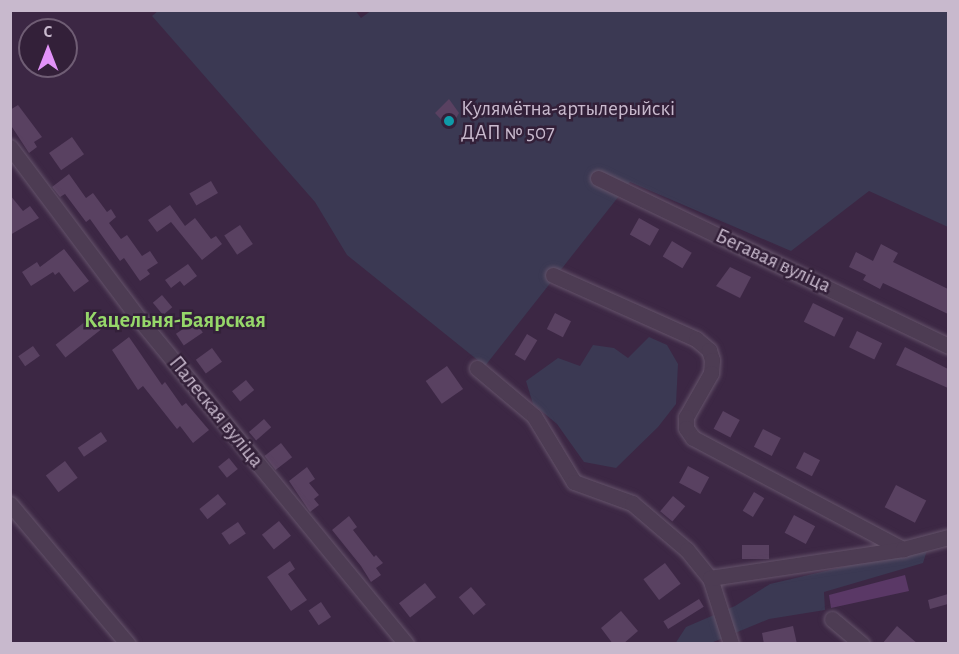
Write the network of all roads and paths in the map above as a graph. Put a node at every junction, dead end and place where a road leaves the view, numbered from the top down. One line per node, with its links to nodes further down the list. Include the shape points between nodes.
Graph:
1 (10, 147): 12 (street, Палеская вуліца, via 140,320)
2 (598, 178): 4 (street, Бегавая вуліца)
3 (553, 275): 8 (street, via 696,339 709,350 711,373 686,417 686,428 693,438)
4 (948, 346)
5 (477, 368): 9 (street, via 534,416 574,482 632,503 687,550)
6 (10, 504): 11 (street)
7 (948, 537): 8 (street)
8 (903, 549): 9 (street)
9 (710, 578): 13 (street)
10 (832, 619): 14 (street)
11 (128, 644)
12 (406, 644)
13 (731, 644)
14 (862, 644)

